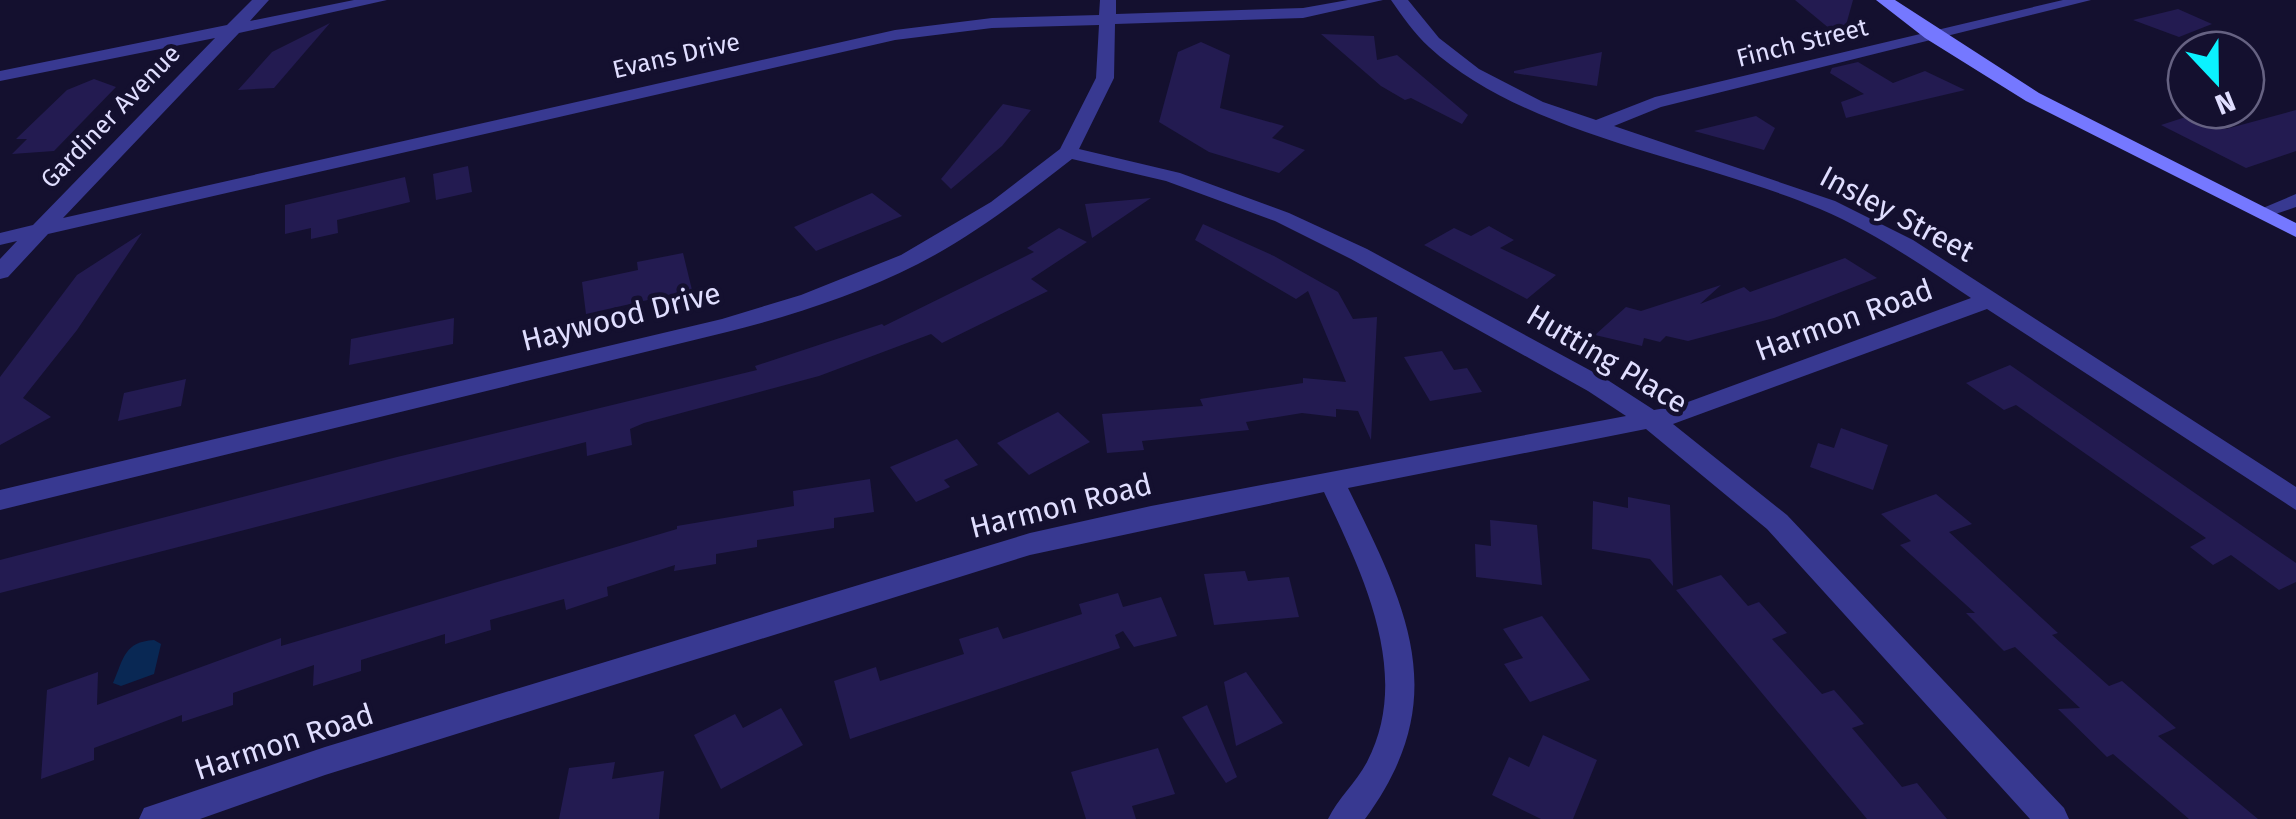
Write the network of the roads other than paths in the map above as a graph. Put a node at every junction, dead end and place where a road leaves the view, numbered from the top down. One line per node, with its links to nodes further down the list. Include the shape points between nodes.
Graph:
1 (262, 0): 8 (street, Gardiner Avenue)
2 (379, 0): 8 (street)
3 (1375, 0): 7 (street, Evans Drive, via 1303,13)
4 (1399, 0): 11 (street, Insley Street, via 1433,42 1473,73)
5 (1884, 0): 9 (street)
6 (2083, 0): 9 (street, Finch Street)
7 (1109, 9): 12 (street, Haywood Drive, via 1104,78); 15 (street, Evans Drive, via 895,35)
8 (232, 30): 10 (street); 15 (street, Gardiner Avenue)
9 (1931, 36): 11 (street, Finch Street, via 1655,103); 14 (street)
10 (0, 76)
11 (1595, 127): 19 (street, Insley Street, via 1828,206)
12 (1068, 152): 20 (street, Hutting Place, via 1173,178 1282,217); 22 (street, Haywood Drive, via 998,206 909,260 809,300)
13 (2296, 200): 14 (street)
14 (2261, 213): 16 (street)
15 (40, 227): 17 (street, Evans Drive); 18 (street, Gardiner Avenue)
16 (2296, 231)
17 (0, 239)
18 (0, 272)
19 (1991, 299): 20 (street, Harmon Road); 23 (street, Insley Street)
20 (1652, 421): 21 (street, Harmon Road); 26 (street, Hutting Place, via 1777,522)
21 (1332, 482): 24 (street, Harmon Road, via 1030,544); 25 (street, via 1384,593 1398,649 1400,710 1381,767)
22 (0, 500)
23 (2296, 500)
24 (156, 819)
25 (1346, 819)
26 (2052, 819)

